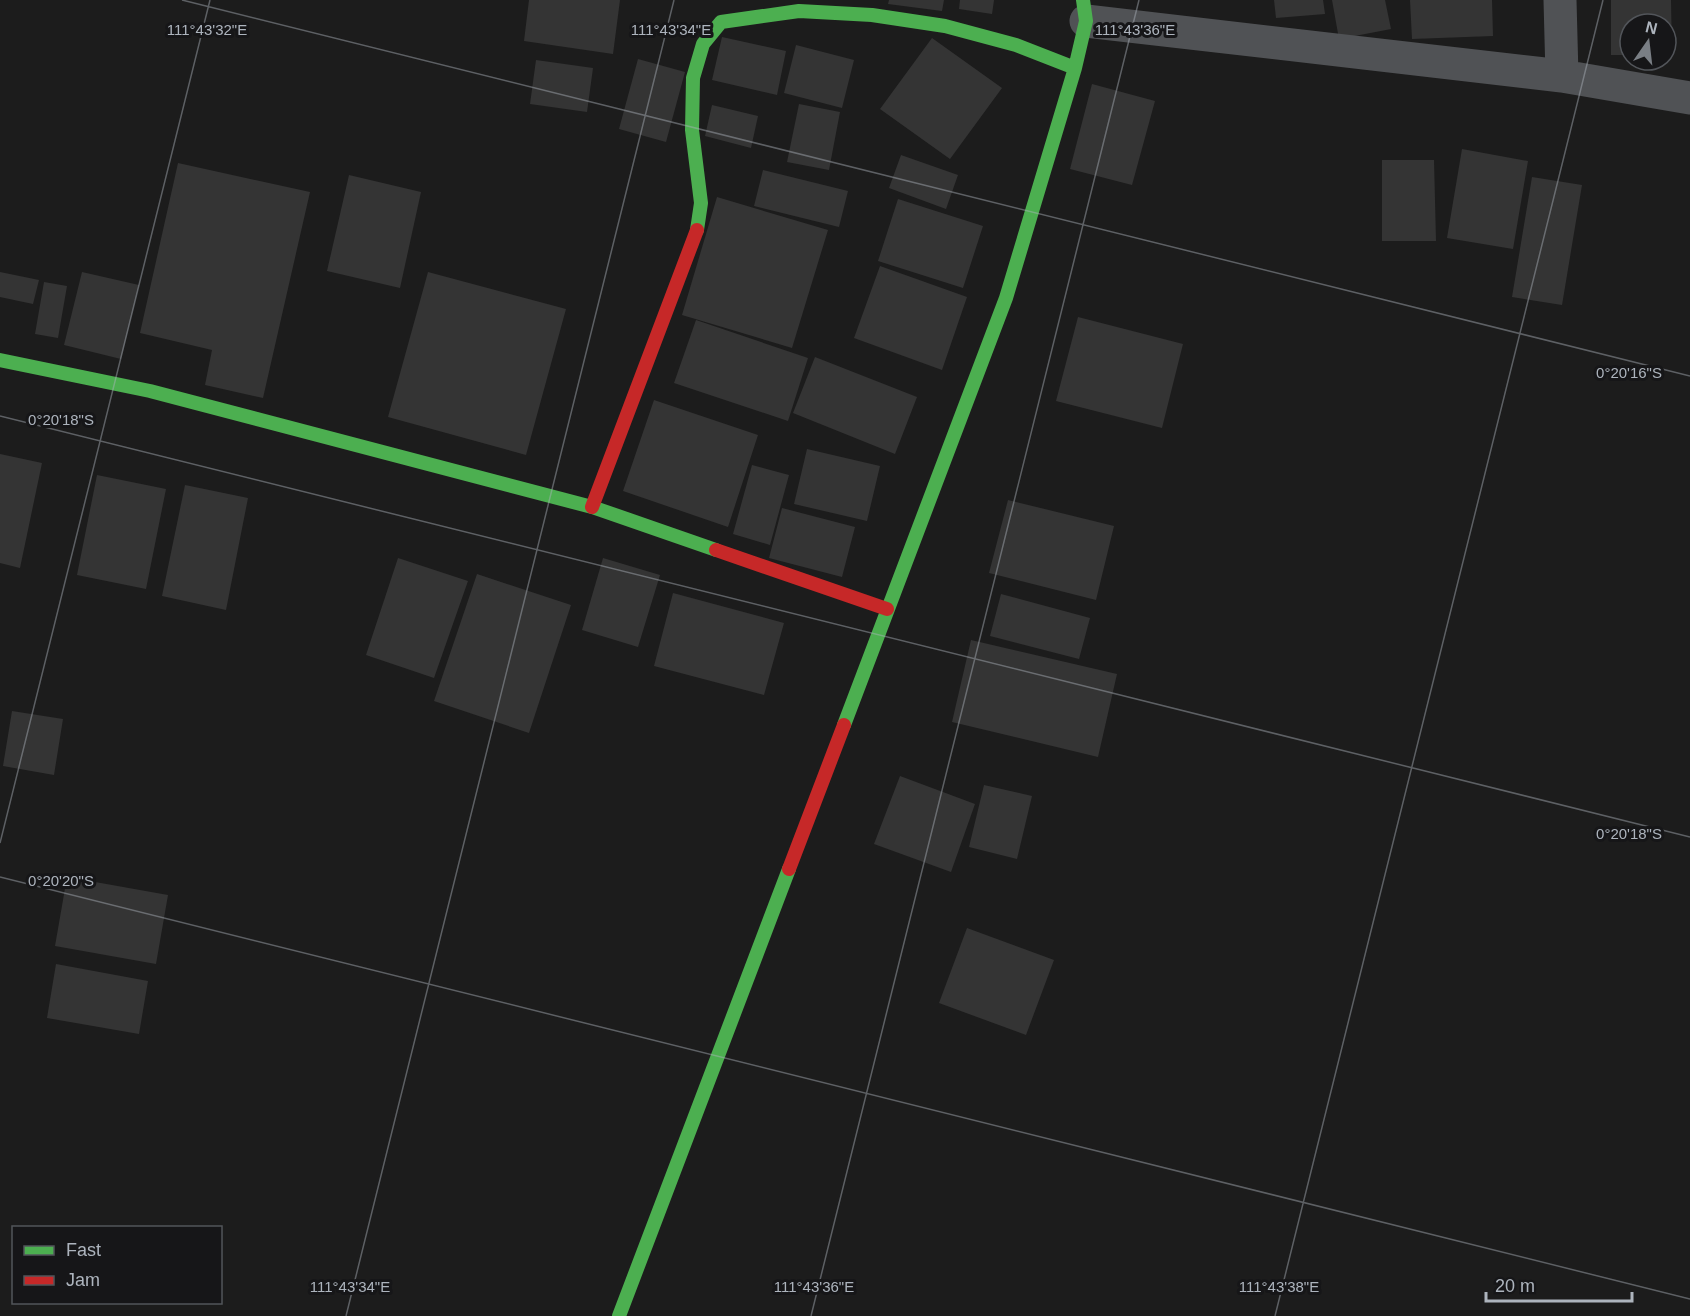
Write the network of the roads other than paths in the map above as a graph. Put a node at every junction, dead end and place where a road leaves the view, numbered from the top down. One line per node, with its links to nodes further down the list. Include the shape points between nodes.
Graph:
1 (1560, 0): 4 (street)
2 (1085, 10): 3 (street); 4 (street)
3 (1075, 68): 7 (street, via 1016,45 945,26 872,15 800,11 721,22 702,45 691,102 702,209 699,225); 8 (street, via 1006,298)
4 (1562, 76): 5 (street)
5 (1690, 98)
6 (0, 360): 7 (street, via 150,391)
7 (592, 507): 8 (street)
8 (887, 609): 9 (street)
9 (619, 1316)

